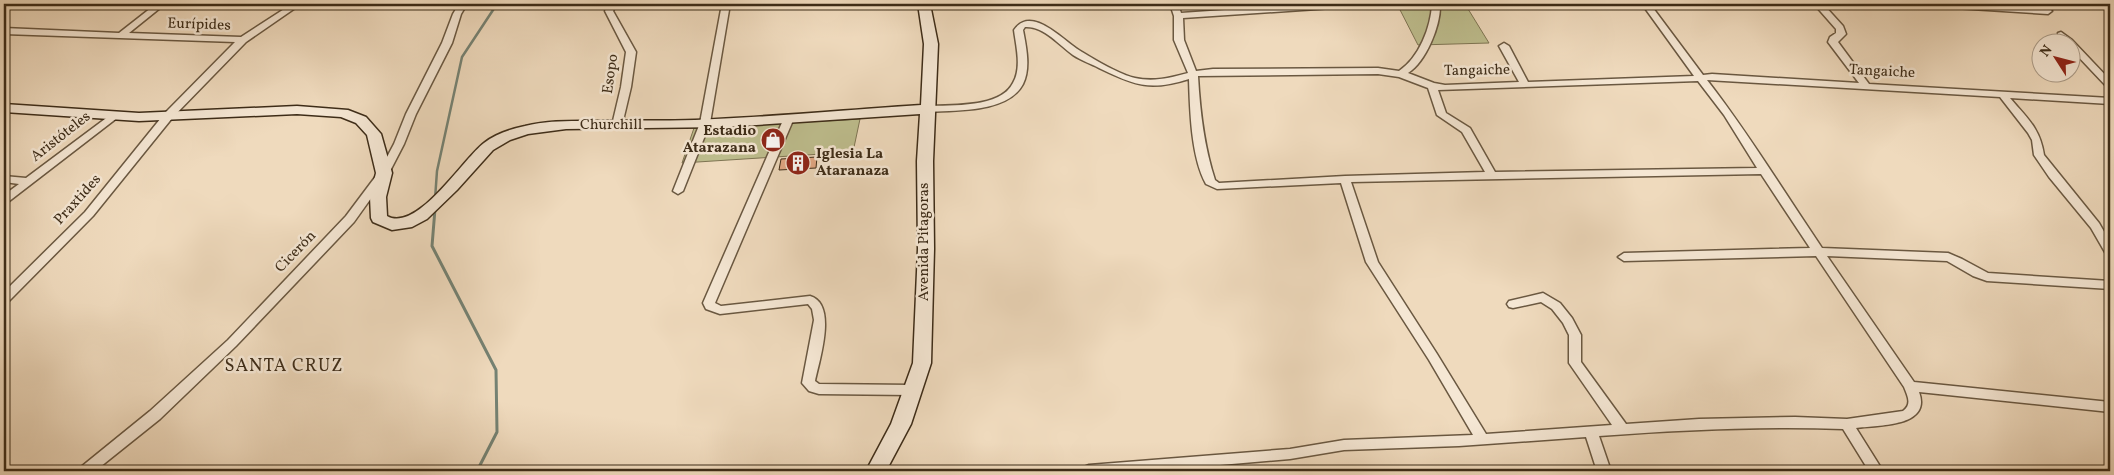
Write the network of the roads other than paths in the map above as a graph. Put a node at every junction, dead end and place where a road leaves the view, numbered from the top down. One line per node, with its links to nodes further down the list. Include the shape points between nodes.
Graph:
1 (161, 4): 16 (street)
2 (297, 4): 17 (street, Praxtides)
3 (463, 4): 38 (street, Cicerón)
4 (613, 4): 36 (street, Esopo, via 609,11 631,52)
5 (726, 4): 35 (street)
6 (924, 4): 31 (main road, Avenida Pitagoras, via 931,44)
7 (1174, 4): 14 (street)
8 (1347, 4): 14 (street)
9 (1436, 4): 21 (street, via 1434,22 1417,59)
10 (1646, 4): 22 (street)
11 (1818, 4): 26 (street, via 1840,28 1841,34 1833,42)
12 (1939, 4): 13 (street)
13 (2048, 11)
14 (1178, 16): 20 (street, via 1179,40)
15 (4, 31): 16 (street, Eurípides)
16 (120, 36): 17 (street, Eurípides)
17 (243, 40): 33 (street, Praxtides)
18 (1504, 46): 25 (street)
19 (2082, 56): 23 (street)
20 (1193, 74): 21 (street, Tangaiche, via 1378,71); 31 (street, Tangaiche, via 1165,83 1130,80 1078,54 1042,27 1022,25 1018,30 1021,70 1017,85 1003,100 979,106); 41 (street, via 1202,155 1210,182 1217,186 1231,186)
21 (1401, 74): 24 (street, Tangaiche)
22 (1699, 78): 25 (street, Tangaiche); 26 (street, Tangaiche); 37 (street, via 1728,114)
23 (2110, 85)
24 (1432, 86): 25 (street, Tangaiche); 39 (street, via 1442,115 1466,130)
25 (1526, 86)
26 (1866, 86): 27 (street, Tangaiche)
27 (2003, 95): 29 (street, Tangaiche); 46 (street, via 2033,132 2040,155 2095,226)
28 (4, 98): 33 (main road, via 148,109)
29 (2110, 101)
30 (4, 108): 32 (main road)
31 (927, 109): 34 (main road, Churchill); 52 (main road, Avenida Pitagoras, via 922,364)
32 (113, 116): 33 (main road); 42 (street, Aristóteles)
33 (169, 116): 38 (main road, via 297,110 343,113 360,120 374,134); 49 (street, Praxtides, via 89,214)
34 (789, 118): 35 (main road, Churchill); 52 (street, via 710,306 720,310 810,300 816,304 820,320 808,384 811,387)
35 (704, 123): 36 (main road, Churchill); 43 (street)
36 (617, 124): 38 (main road, Churchill, via 543,127 504,137 488,148 430,209 407,225 393,226 379,218 378,197)
37 (1764, 171): 39 (street); 45 (street)
38 (384, 173): 58 (street, Cicerón, via 350,219 232,343 155,415)
39 (1492, 175): 41 (street)
40 (4, 179): 42 (street)
41 (1345, 179): 57 (street, via 1372,262)
42 (28, 181): 44 (street, Aristóteles)
43 (678, 190)
44 (4, 200)
45 (1820, 252): 47 (street); 48 (street, via 1948,257 1987,278); 51 (street)
46 (2110, 252)
47 (1624, 257)
48 (2110, 285)
49 (4, 299)
50 (1513, 304): 55 (street, via 1543,297 1556,306 1575,335 1576,363)
51 (1910, 386): 53 (street); 54 (street, via 1916,403 1906,416)
52 (912, 390): 59 (main road, Avenida Pitagoras, via 901,424)
53 (2110, 407)
54 (1847, 424): 55 (street, via 1795,422); 62 (street)
55 (1622, 428): 56 (street)
56 (1591, 431): 57 (street); 61 (street)
57 (1482, 439): 60 (street, via 1344,445 1290,454)
58 (86, 471)
59 (876, 471)
60 (1089, 471)
61 (1604, 471)
62 (1876, 471)

